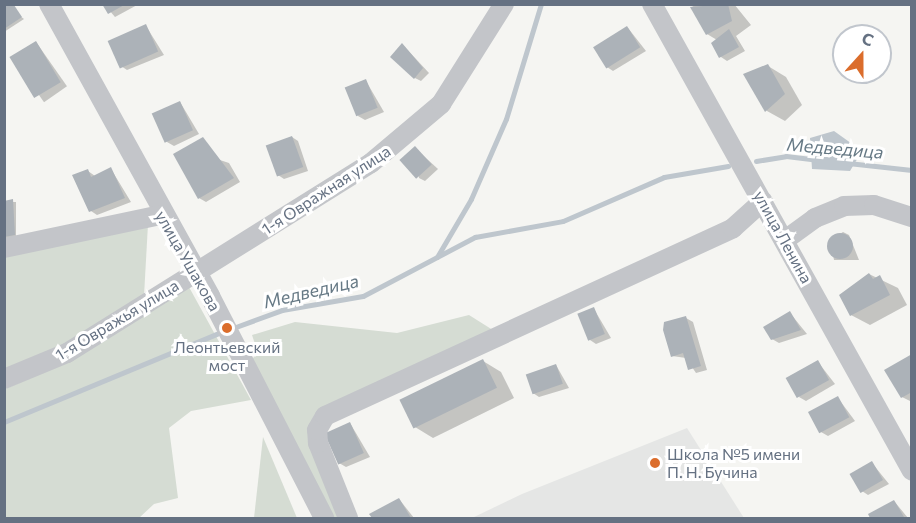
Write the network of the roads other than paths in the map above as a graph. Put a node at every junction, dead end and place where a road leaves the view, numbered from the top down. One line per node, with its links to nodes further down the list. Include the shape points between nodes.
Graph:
1 (49, 4): 5 (street, улица Ушакова)
2 (504, 4): 9 (street, 1-я Овражная улица, via 475,57 425,119 371,163)
3 (652, 4): 4 (street, улица Ленина)
4 (763, 201): 7 (street, улица Ленина); 13 (street, via 733,228 325,416 317,430 318,442)
5 (161, 215): 8 (street); 9 (street, улица Ушакова)
6 (912, 217): 7 (street, via 874,205 844,206 815,218)
7 (785, 240): 11 (street, улица Ленина)
8 (4, 248)
9 (196, 272): 10 (street, 1-я Овражья улица, via 67,353); 12 (street, улица Ушакова)
10 (4, 379)
11 (912, 471)
12 (324, 519)
13 (348, 519)

